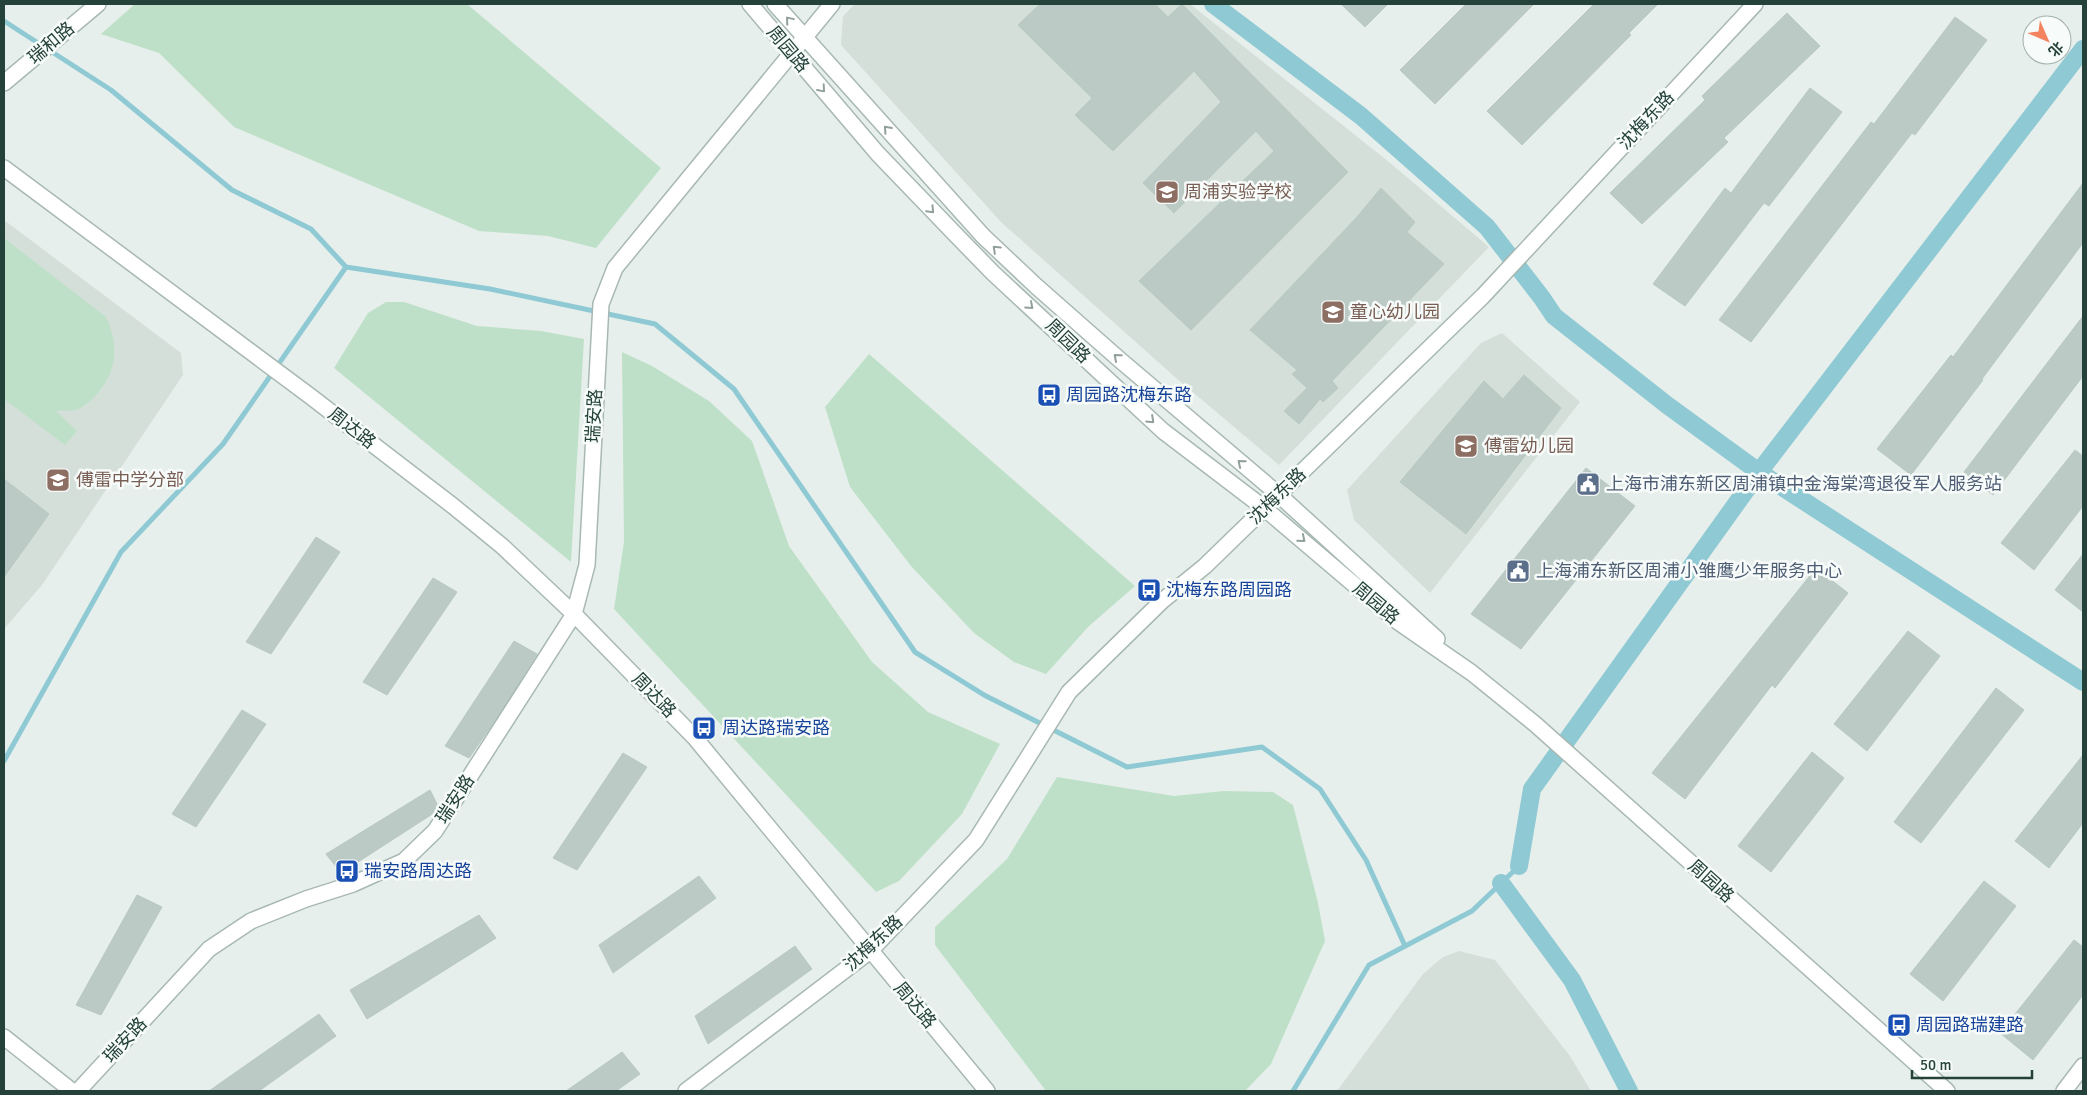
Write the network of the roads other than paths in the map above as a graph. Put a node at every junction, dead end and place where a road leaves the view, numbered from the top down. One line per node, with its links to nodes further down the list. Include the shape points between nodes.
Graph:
1 (98, 4): 8 (street, 瑞和路)
2 (750, 4): 7 (street, 周园路)
3 (775, 4): 6 (street, 周园路, one-way to 3)
4 (832, 4): 6 (street)
5 (1755, 4): 10 (street, 沈梅东路, via 1483,296)
6 (803, 37): 7 (street); 10 (street, 周园路, one-way to 6, via 1120,360 983,236)
7 (791, 52): 11 (street, 周园路, one-way to 11, via 878,154 993,273 1163,431); 12 (street, 瑞安路, via 615,268 601,304 587,565)
8 (7, 80)
9 (4, 168): 12 (street, 周达路, via 453,506 502,546)
10 (1278, 494): 11 (street, 沈梅东路); 13 (street, 周园路)
11 (1264, 508): 13 (street, 周园路, one-way to 13, via 1397,621); 14 (street, 沈梅东路, via 1069,692 976,840)
12 (574, 614): 14 (street, 周达路, via 695,738); 18 (street, 瑞安路, via 435,831 404,861 251,921 209,949)
13 (1472, 673): 21 (street, 周园路, via 1535,724)
14 (870, 950): 19 (street, 沈梅东路); 20 (street, 周达路)
15 (4, 1037): 17 (street)
16 (2083, 1066): 22 (street)
17 (72, 1091)
18 (78, 1091)
19 (686, 1091)
20 (987, 1091)
21 (1947, 1091)
22 (2064, 1091)

